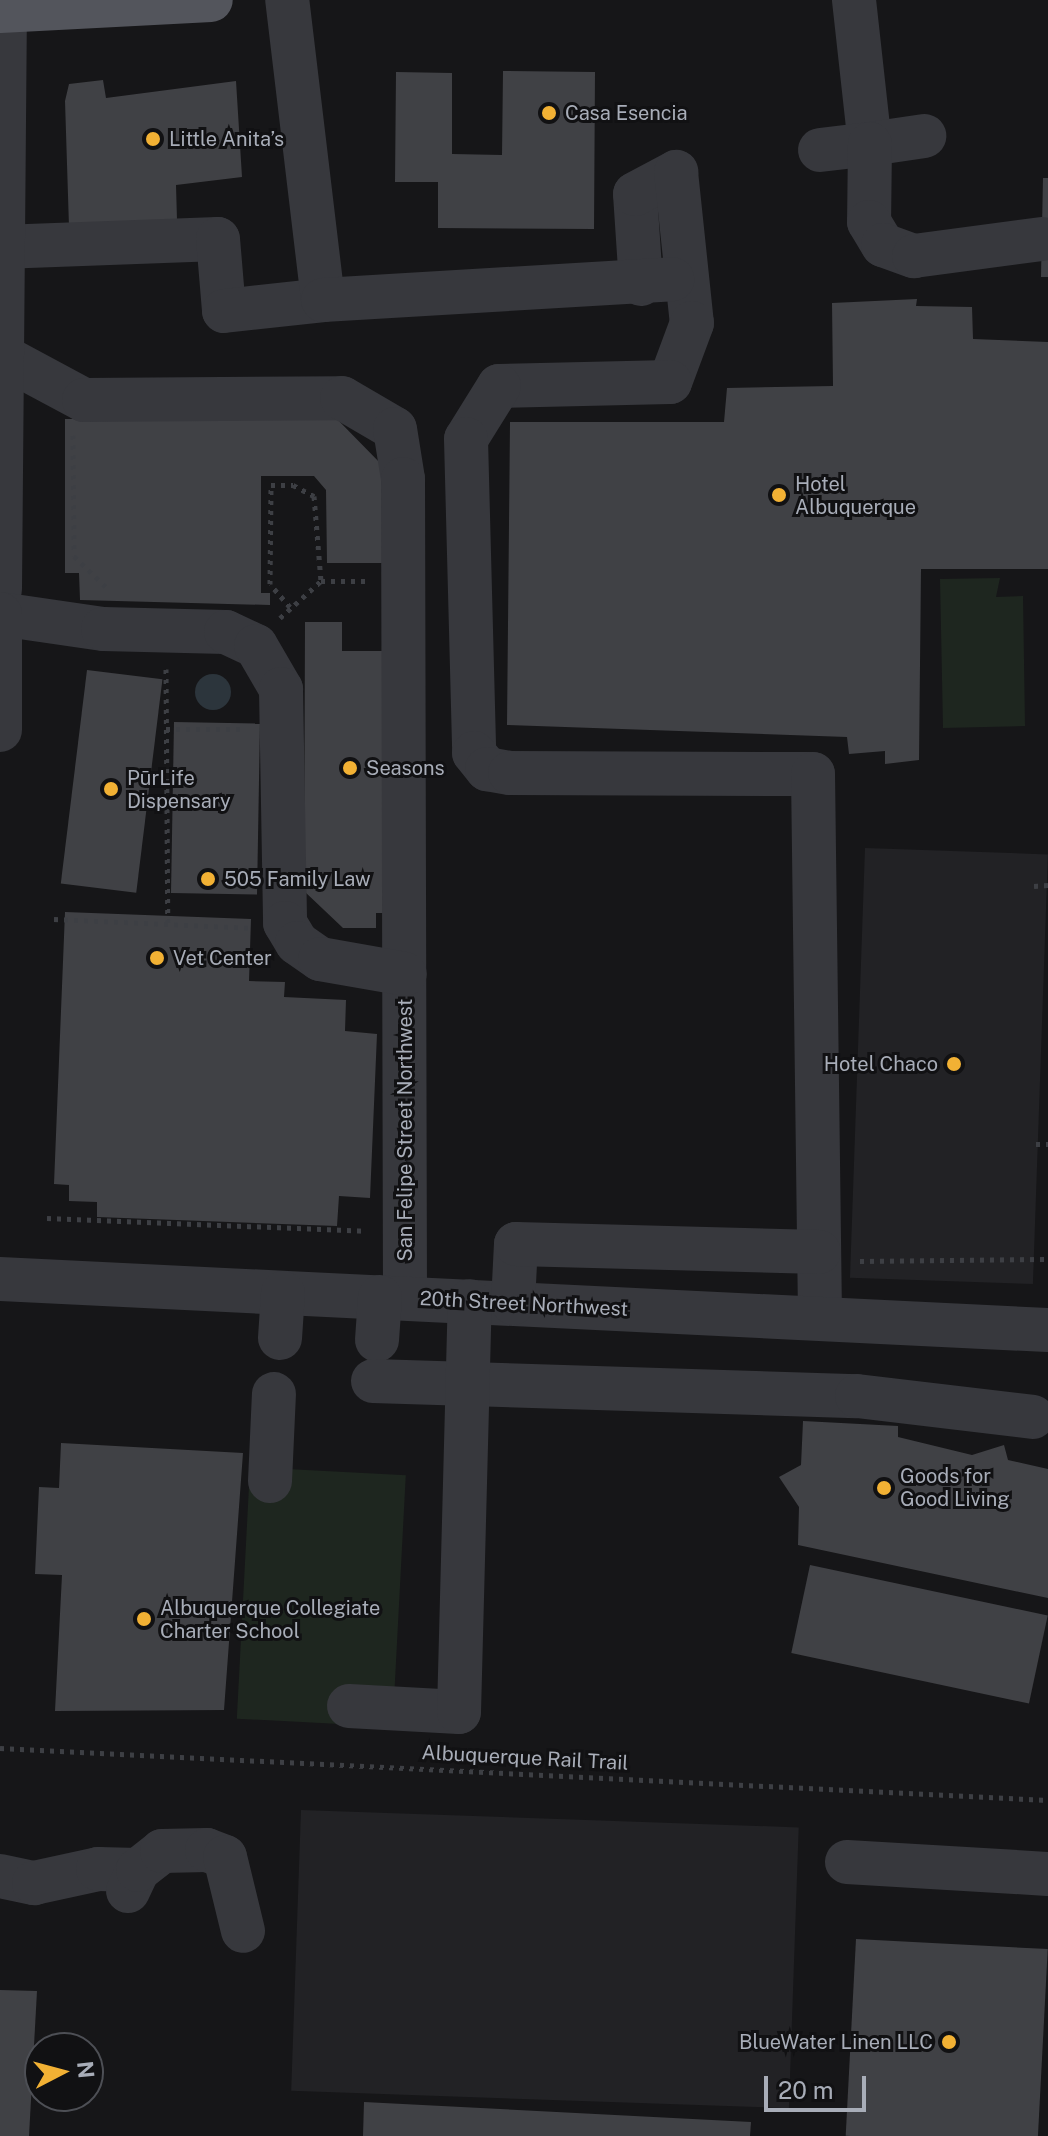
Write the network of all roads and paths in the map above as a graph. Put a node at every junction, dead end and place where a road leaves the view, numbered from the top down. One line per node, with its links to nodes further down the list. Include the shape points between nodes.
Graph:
1 (211, 0): 4 (main road)
2 (287, 0): 13 (street)
3 (854, 0): 7 (street)
4 (3, 8): 5 (street)
5 (1, 58): 10 (street)
6 (924, 136): 7 (street)
7 (870, 144): 8 (street); 9 (street, via 869,222 883,245 914,256)
8 (820, 150)
9 (1042, 239)
10 (1, 247): 13 (street, via 218,239 224,311); 14 (street)
11 (687, 277): 12 (street); 12 (street, via 676,172 635,194); 37 (street, via 692,323 670,382 499,386 466,439 474,753 487,769 510,773 813,774)
12 (641, 284): 13 (street)
13 (323, 300)
14 (0, 355): 18 (street); 32 (street, via 84,400 342,398 395,429 403,479)
15 (73, 429): 19 (path, via 74,556)
16 (321, 581): 17 (path); 20 (path); 20 (path, via 314,496 293,485 271,485 270,584)
17 (375, 581)
18 (0, 589)
19 (122, 602)
20 (290, 607): 22 (path)
21 (0, 614): 26 (street); 32 (street, San Felipe Street Northwest, via 103,629 226,632 256,646 281,689 285,923 297,943 320,959)
22 (276, 623)
23 (165, 656): 24 (path)
24 (166, 729): 25 (path); 30 (path)
25 (252, 729)
26 (0, 730)
27 (1048, 885): 28 (path)
28 (1034, 886)
29 (54, 919): 30 (path)
30 (168, 924): 31 (path)
31 (254, 928)
32 (405, 974): 42 (street, San Felipe Street Northwest, via 388,1111)
33 (1036, 1144): 34 (path)
34 (1048, 1144)
35 (47, 1218): 36 (path)
36 (378, 1231)
37 (819, 1252): 44 (street, via 516,1244); 45 (street)
38 (1048, 1259): 39 (path, via 860,1258)
39 (860, 1268)
40 (0, 1279): 41 (street, 20th Street Northwest)
41 (283, 1293): 42 (street, 20th Street Northwest); 47 (street)
42 (392, 1298): 43 (street, 20th Street Northwest); 48 (street, San Felipe Street Northwest, via 375,1361)
43 (470, 1301): 44 (street, 20th Street Northwest); 48 (street)
44 (513, 1303): 45 (street, 20th Street Northwest)
45 (820, 1317): 46 (street, 20th Street Northwest)
46 (1048, 1330)
47 (280, 1338)
48 (468, 1386): 50 (street, via 857,1396); 52 (street, via 459,1712)
49 (274, 1394): 51 (street)
50 (1033, 1417)
51 (270, 1481)
52 (349, 1706)
53 (0, 1748): 54 (path, Albuquerque Rail Trail)
54 (1048, 1800)
55 (847, 1862): 56 (street)
56 (1048, 1874)
57 (0, 1876): 58 (street, via 34,1883 98,1869 133,1880 162,1851 191,1846 225,1857)
58 (243, 1931)

